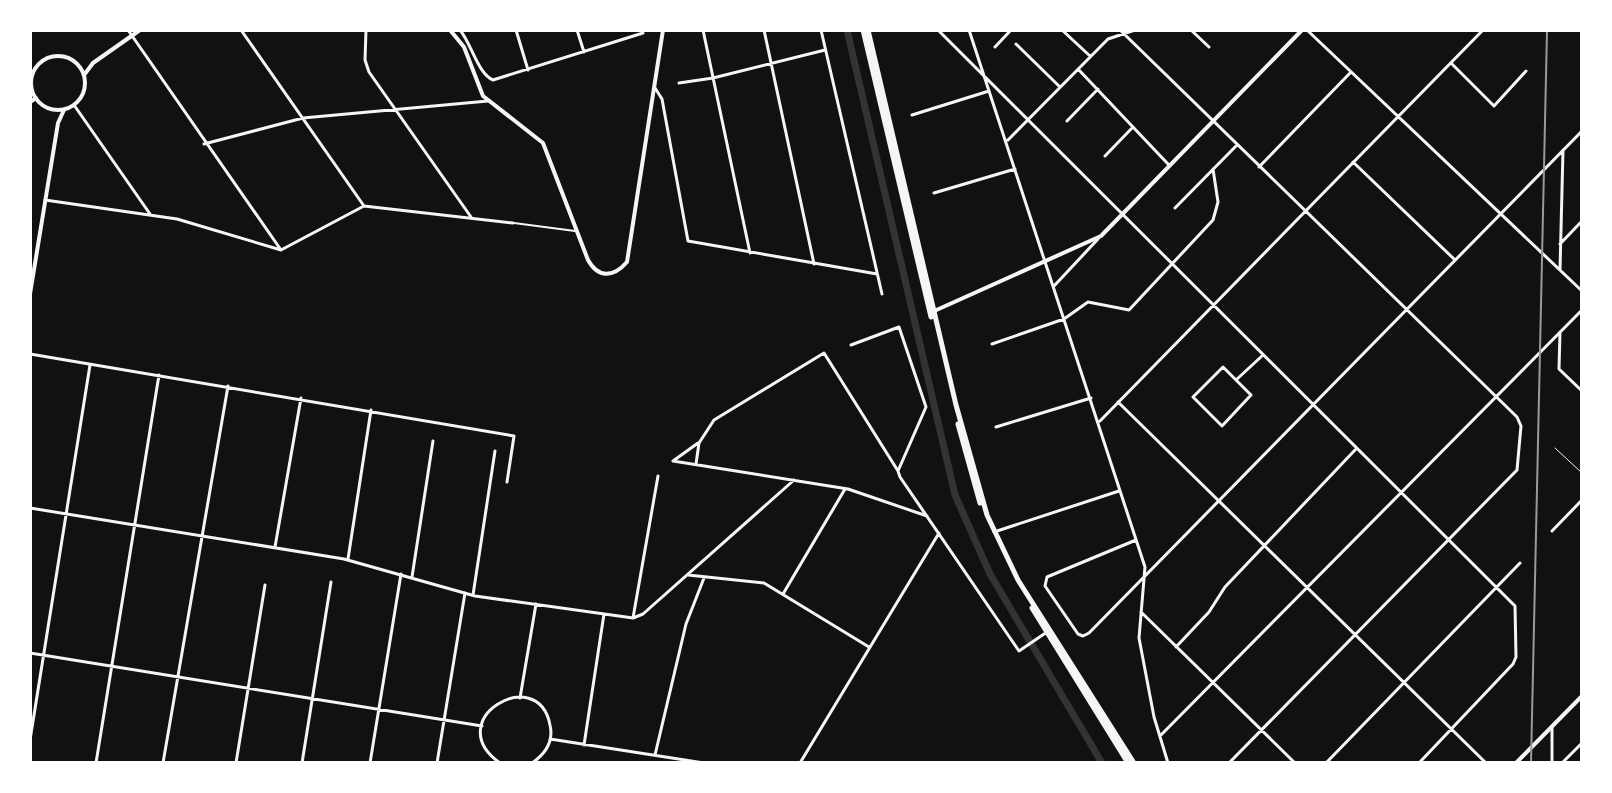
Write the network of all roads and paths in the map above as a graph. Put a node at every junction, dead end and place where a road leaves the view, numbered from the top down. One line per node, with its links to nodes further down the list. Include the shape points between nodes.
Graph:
1 (128, 30): 24 (street)
2 (140, 30): 24 (main road)
3 (241, 30): 58 (street)
4 (366, 30): 53 (street, via 369,72)
5 (450, 30): 50 (main road, via 464,47)
6 (460, 30): 37 (street, via 485,76 493,80)
7 (516, 30): 37 (street)
8 (577, 30): 29 (street)
9 (663, 30): 45 (main road)
10 (703, 30): 42 (street)
11 (764, 30): 33 (street)
12 (821, 30): 28 (street)
13 (866, 30): 104 (main road)
14 (938, 30): 40 (street)
15 (969, 30): 40 (street)
16 (1011, 30): 26 (street)
17 (1062, 30): 30 (street)
18 (1135, 30): 23 (street)
19 (1191, 30): 27 (street)
20 (1305, 30): 39 (street); 61 (main road)
21 (1483, 30): 32 (street)
22 (644, 31): 29 (street)
23 (1122, 32): 30 (street); 61 (street)
24 (132, 35): 31 (main road); 66 (street)
25 (1016, 44): 44 (street)
26 (995, 47)
27 (1209, 47)
28 (825, 50): 33 (street); 96 (street)
29 (584, 52): 37 (street)
30 (1090, 56): 35 (street)
31 (93, 63): 34 (main road); 41 (main road)
32 (1451, 63): 38 (street, via 1494,106); 57 (street)
33 (771, 64): 42 (street); 93 (street)
34 (79, 66): 36 (main road, via 52,56); 41 (main road)
35 (1078, 69): 44 (street); 46 (street)
36 (33, 70): 47 (main road)
37 (528, 70)
38 (1526, 71)
39 (1351, 72): 57 (street); 72 (street)
40 (983, 73): 48 (street); 59 (street)
41 (84, 75): 52 (main road, via 82,97)
42 (713, 78): 43 (street); 90 (street)
43 (679, 83)
44 (1060, 87): 59 (street)
45 (655, 88): 86 (main road, via 627,262 615,273 600,273 588,260); 90 (street, via 662,99 688,241)
46 (1098, 89): 60 (street); 63 (street)
47 (31, 90): 49 (main road)
48 (990, 91): 56 (street); 65 (street)
49 (36, 98): 51 (main road); 54 (main road)
50 (489, 101): 53 (street); 86 (main road, via 543,143)
51 (30, 102)
52 (74, 105): 55 (main road); 81 (street)
53 (394, 109): 58 (street); 83 (street)
54 (52, 110): 55 (main road); 62 (main road)
55 (64, 110): 62 (main road)
56 (912, 115)
57 (1397, 117): 70 (street); 82 (street)
58 (303, 118): 66 (street); 77 (street)
59 (1028, 119): 65 (street); 80 (street)
60 (1067, 121)
61 (1211, 121): 67 (street); 71 (main road)
62 (58, 123): 76 (main road)
63 (1133, 127): 69 (street); 71 (street)
64 (1582, 131): 68 (street)
65 (1008, 140): 73 (street)
66 (204, 144): 89 (street)
67 (1237, 145): 72 (street); 74 (street)
68 (1563, 150): 82 (street); 88 (street)
69 (1105, 156)
70 (1353, 162): 79 (street); 91 (street)
71 (1168, 164): 80 (main road)
72 (1259, 167): 79 (street)
73 (1016, 169): 75 (street); 92 (street)
74 (1213, 169): 78 (street); 94 (street, via 1217,212)
75 (934, 193)
76 (45, 200): 81 (street); 99 (main road)
77 (364, 206): 83 (street); 89 (street)
78 (1175, 208)
79 (1305, 211): 101 (street); 103 (street)
80 (1122, 213): 87 (main road); 94 (street)
81 (150, 214): 89 (street)
82 (1501, 214): 91 (street); 95 (street)
83 (471, 217): 85 (street)
84 (1582, 221): 88 (street)
85 (513, 223): 86 (street)
86 (578, 231)
87 (1101, 236): 92 (main road); 97 (street)
88 (1560, 244): 95 (street)
89 (281, 250)
90 (750, 253): 93 (street)
91 (1455, 260): 103 (street)
92 (1047, 262): 97 (street); 104 (main road)
93 (814, 264): 96 (street)
94 (1171, 265): 101 (street); 105 (street, via 1129,310 1088,302)
95 (1560, 270): 98 (street)
96 (877, 274): 100 (street)
97 (1054, 286): 105 (street)
98 (1582, 291)
99 (30, 294)
100 (882, 294)
101 (1211, 305): 110 (street); 119 (street)
102 (1582, 310): 106 (street)
103 (1406, 311): 116 (street); 120 (street)
104 (932, 312): 145 (main road); 170 (main road, via 990,531)
105 (1064, 319): 107 (street); 118 (street)
106 (1560, 332): 115 (street, via 1559,369); 116 (street)
107 (992, 344)
108 (851, 345): 130 (street, via 899,327 926,407)
109 (30, 354): 111 (street)
110 (1263, 355): 113 (street); 120 (street)
111 (90, 364): 112 (street); 141 (street)
112 (159, 375): 114 (street); 143 (street)
113 (1236, 380): 113 (street, via 1251,395 1222,426 1193,397 1223,367)
114 (228, 386): 117 (street); 147 (street)
115 (1582, 391)
116 (1495, 396): 137 (street); 149 (street, via 1521,426 1517,470)
117 (301, 398): 121 (street); 150 (street)
118 (1091, 398): 122 (street); 123 (street)
119 (1118, 402): 122 (street); 139 (street)
120 (1313, 406): 127 (street); 139 (street)
121 (371, 410): 134 (street, via 514,436); 152 (street)
122 (1098, 423): 136 (street)
123 (996, 427)
124 (433, 441): 156 (street)
125 (699, 443): 129 (street); 129 (street, via 673,461); 130 (street, via 714,420 824,353)
126 (1555, 448): 131 (lane)
127 (1355, 450): 137 (street); 151 (street)
128 (495, 451): 165 (street)
129 (696, 464): 133 (street)
130 (898, 471): 142 (street)
131 (1582, 473)
132 (658, 476): 169 (street)
133 (794, 480): 135 (street); 155 (street)
134 (507, 482)
135 (845, 489): 142 (street); 164 (street)
136 (1119, 491): 145 (street); 148 (street)
137 (1399, 493): 149 (street); 161 (street)
138 (1582, 500): 144 (street)
139 (1218, 503): 151 (street); 158 (street)
140 (30, 508): 141 (street)
141 (68, 514): 143 (street); 175 (street)
142 (927, 516): 146 (street)
143 (137, 525): 147 (street); 176 (street)
144 (1552, 531)
145 (994, 532): 170 (main road)
146 (939, 533): 170 (street, via 1019,651); 172 (street)
147 (203, 536): 150 (street); 177 (street)
148 (1136, 540): 158 (street); 158 (street, via 1051,574 1044,582 1083,636)
149 (1448, 540): 162 (street); 171 (street)
150 (275, 547): 152 (street)
151 (1264, 547): 161 (street); 173 (street)
152 (348, 559): 154 (street)
153 (1520, 563): 162 (street)
154 (401, 574): 156 (street); 184 (street)
155 (688, 575): 157 (street); 169 (street)
156 (412, 577): 163 (street)
157 (704, 577): 164 (street, via 764,583); 195 (street, via 686,624)
158 (1144, 577): 167 (street)
159 (331, 582): 183 (street)
160 (265, 585): 180 (street)
161 (1307, 587): 171 (street); 179 (street)
162 (1496, 587): 178 (street); 188 (street, via 1515,606 1513,664)
163 (465, 593): 165 (street); 185 (street)
164 (783, 594): 172 (street)
165 (473, 595): 166 (street)
166 (536, 604): 168 (street); 182 (street)
167 (1141, 612): 173 (street); 190 (street, via 1139,638)
168 (604, 614): 169 (street); 194 (street)
169 (633, 618)
170 (1048, 631): 206 (main road)
171 (1356, 635): 178 (street); 189 (street)
172 (869, 647): 205 (street)
173 (1176, 647): 179 (street)
174 (30, 653): 175 (street)
175 (45, 656): 176 (street); 192 (street)
176 (112, 666): 177 (street); 196 (street)
177 (179, 678): 180 (street); 197 (street)
178 (1405, 681): 188 (street); 210 (street)
179 (1212, 683): 189 (street); 190 (street)
180 (248, 689): 183 (street); 198 (street)
181 (1582, 696): 187 (main road)
182 (520, 698): 186 (street, via 493,705); 191 (street, via 546,713)
183 (312, 700): 184 (street); 199 (street)
184 (378, 711): 185 (street); 200 (street)
185 (444, 720): 186 (street); 201 (street)
186 (482, 726): 202 (street, via 485,748)
187 (1552, 727): 213 (main road); 214 (street)
188 (1453, 729): 211 (street); 212 (street)
189 (1261, 730): 208 (street); 209 (street)
190 (1160, 736): 207 (street)
191 (550, 739): 194 (street); 203 (street)
192 (30, 740)
193 (1582, 743): 215 (street)
194 (584, 745): 195 (street)
195 (655, 755): 204 (street)
196 (96, 763)
197 (163, 763)
198 (236, 763)
199 (302, 763)
200 (370, 763)
201 (437, 763)
202 (500, 763)
203 (532, 763)
204 (704, 763)
205 (800, 763)
206 (1131, 763)
207 (1168, 763)
208 (1229, 763)
209 (1295, 763)
210 (1326, 763)
211 (1419, 763)
212 (1486, 763)
213 (1516, 763)
214 (1552, 763)
215 (1562, 763)

